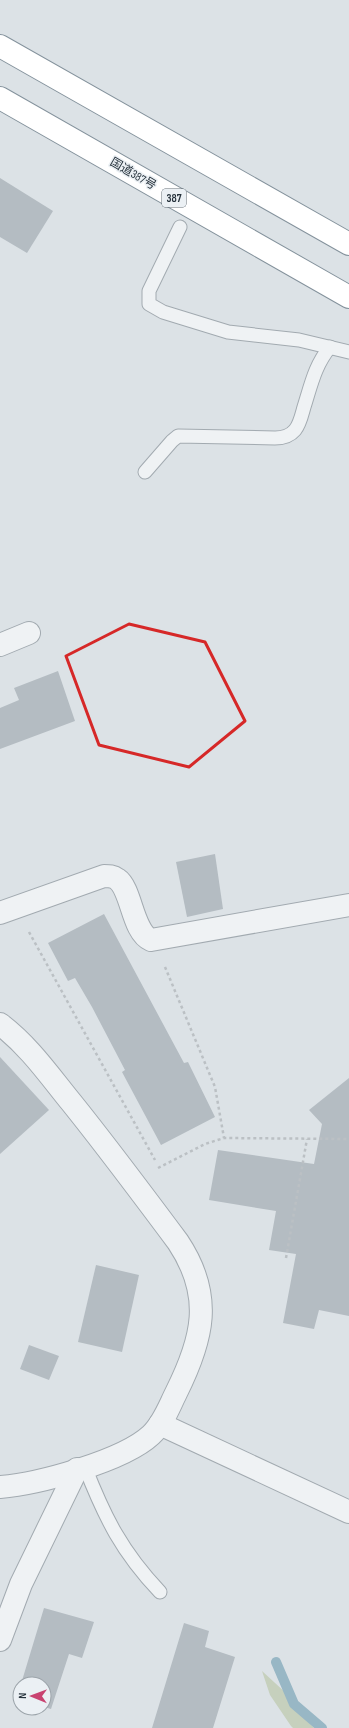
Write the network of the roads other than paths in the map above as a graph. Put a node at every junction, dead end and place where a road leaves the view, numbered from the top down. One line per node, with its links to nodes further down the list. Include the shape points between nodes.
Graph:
1 (0, 46): 4 (highway)
2 (0, 98): 5 (highway, 国道387号 / 387)
3 (180, 227): 6 (lane, via 149,291 149,304 163,312 228,332 290,338)
4 (349, 244)
5 (349, 297)
6 (330, 347): 7 (lane); 8 (lane, via 319,360 301,418 290,434 283,438 178,436)
7 (349, 352)
8 (145, 472)
9 (29, 633): 10 (street)
10 (0, 645)
11 (349, 905): 12 (street, via 151,940 140,930 121,884 114,877 104,876)
12 (0, 913)
13 (0, 1024): 14 (street, via 39,1061 86,1120 178,1242 193,1268 202,1306 200,1331 180,1386)
14 (160, 1424): 15 (street, via 142,1441 107,1459); 17 (street)
15 (81, 1468): 16 (street, via 38,1482); 18 (lane, via 111,1528 138,1569); 19 (street, via 22,1584)
16 (0, 1487)
17 (349, 1512)
18 (160, 1592)
19 (0, 1640)

